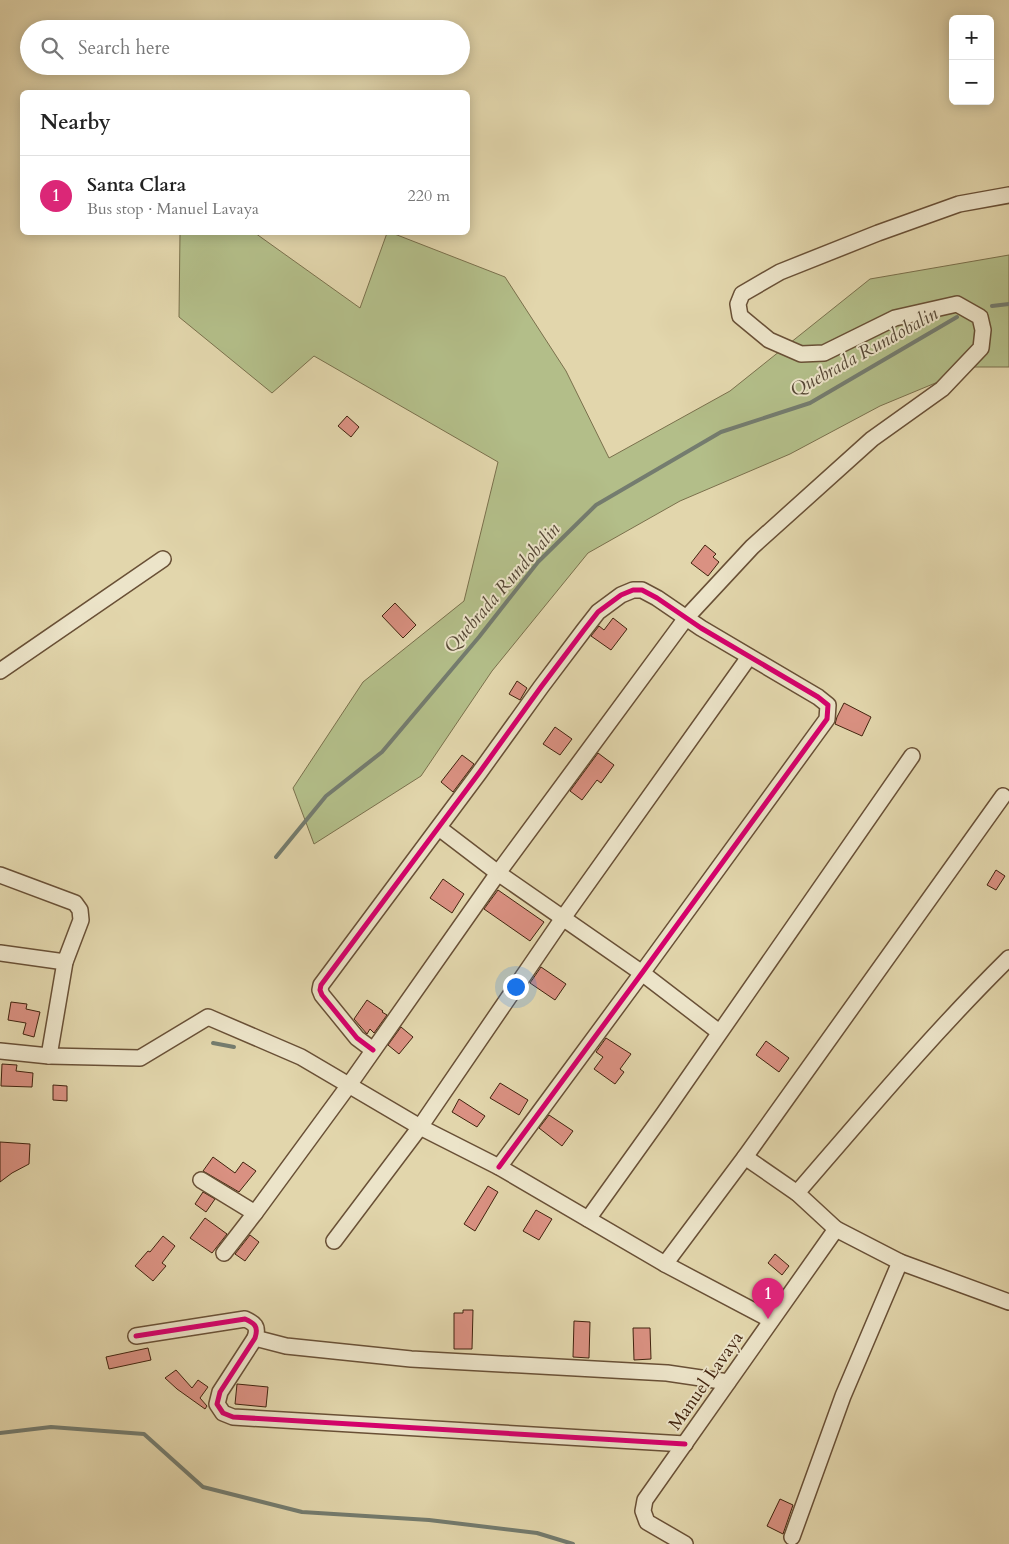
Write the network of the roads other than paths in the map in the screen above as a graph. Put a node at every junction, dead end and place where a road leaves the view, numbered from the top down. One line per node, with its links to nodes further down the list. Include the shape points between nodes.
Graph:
1 (1009, 195): 3 (street, via 959,204 878,233 780,272 742,294 738,304 740,316 769,340 801,354 824,352 895,318 957,304 980,316 983,330 981,348 942,389 872,439 752,547)
2 (163, 560): 5 (street)
3 (686, 618): 4 (street); 8 (street, via 642,590 621,595 598,612); 9 (street)
4 (749, 657): 11 (street); 15 (street, via 818,697 828,705 827,719)
5 (0, 671)
6 (912, 756): 16 (street)
7 (1003, 796): 22 (street)
8 (439, 828): 9 (street); 17 (street, via 321,985 322,995 357,1038)
9 (498, 873): 11 (street); 17 (street)
10 (0, 875): 14 (street, via 75,903 81,920)
11 (563, 918): 15 (street); 21 (street)
12 (0, 953): 14 (street)
13 (1009, 958): 25 (street, via 909,1064)
14 (65, 962): 19 (street)
15 (642, 973): 16 (street); 23 (street)
16 (719, 1032): 27 (street)
17 (373, 1050): 20 (street)
18 (0, 1051): 19 (street)
19 (50, 1056): 20 (street, via 140,1058 208,1017 301,1057)
20 (348, 1085): 21 (street); 26 (street)
21 (420, 1127): 23 (street); 29 (street)
22 (745, 1157): 25 (street); 32 (street)
23 (499, 1167): 27 (street)
24 (200, 1180): 26 (street)
25 (798, 1193): 28 (street)
26 (255, 1213): 30 (street)
27 (588, 1219): 32 (street)
28 (836, 1229): 31 (street); 34 (street, Manuel Lavaya)
29 (334, 1241)
30 (224, 1253)
31 (900, 1262): 33 (street); 39 (street, via 843,1396)
32 (665, 1264): 34 (street)
33 (1009, 1302)
34 (771, 1320): 37 (street, Manuel Lavaya)
35 (136, 1336): 36 (street, via 244,1319 257,1327)
36 (255, 1338): 37 (street, via 286,1346 411,1359 666,1373); 38 (street, via 220,1392 217,1404 223,1413 232,1417)
37 (728, 1382): 38 (street, Manuel Lavaya)
38 (685, 1444): 40 (street, Manuel Lavaya, via 645,1500 643,1510 647,1522)
39 (792, 1537)
40 (685, 1544)

